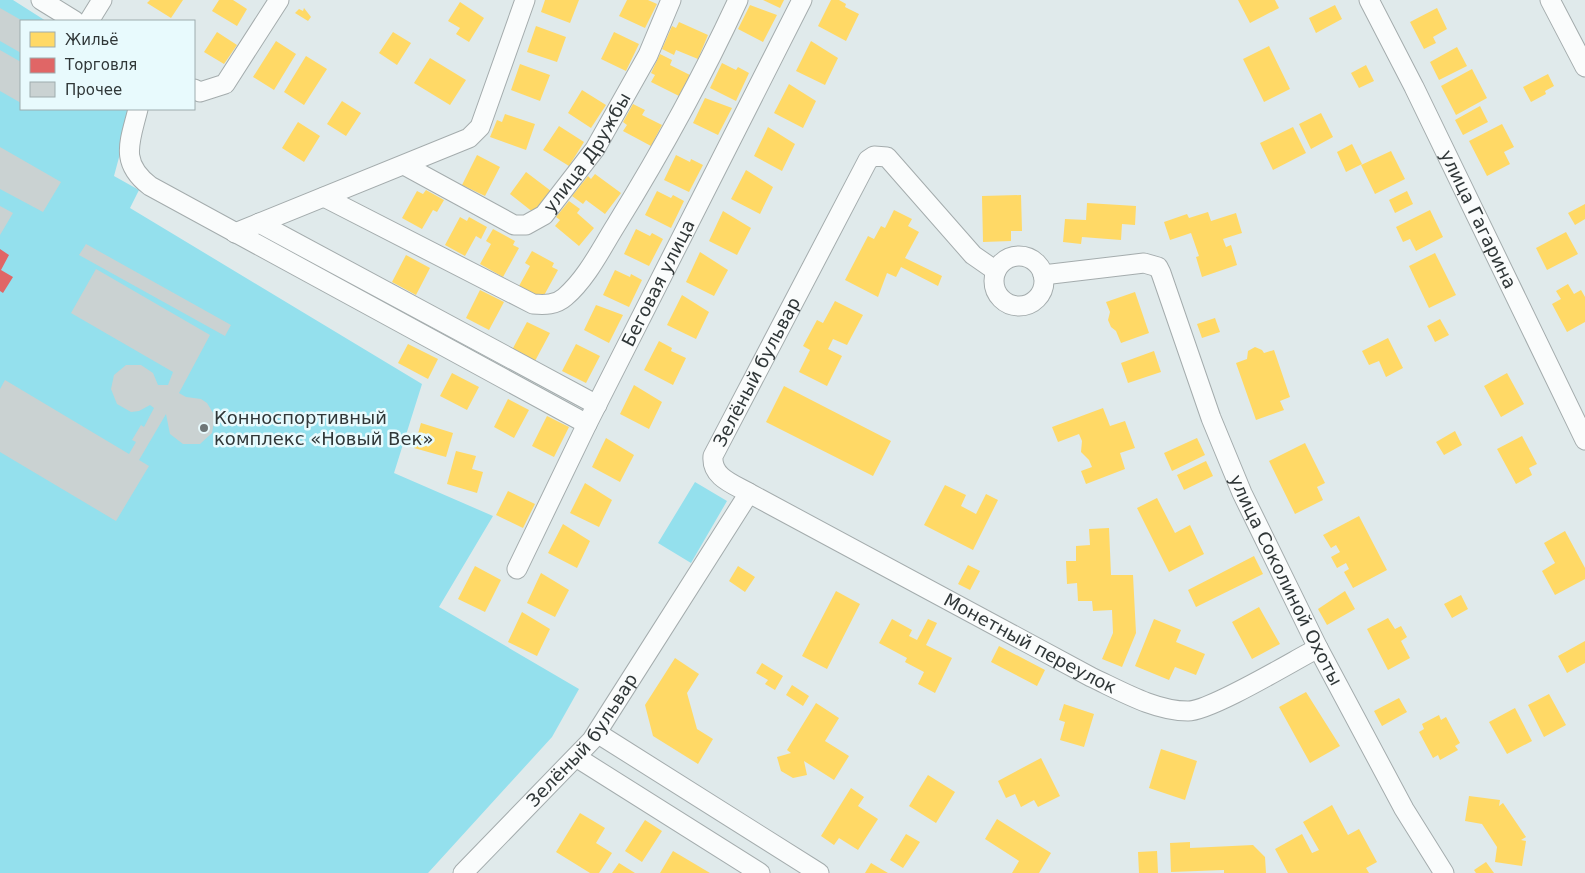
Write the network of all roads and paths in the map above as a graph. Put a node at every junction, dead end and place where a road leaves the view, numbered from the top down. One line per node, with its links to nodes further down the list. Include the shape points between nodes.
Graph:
1 (41, 0): 10 (street)
2 (102, 0): 11 (street)
3 (279, 0): 13 (street, via 225,84 200,92)
4 (525, 0): 15 (street, via 480,127 470,138)
5 (672, 0): 15 (street, улица Дружбы, via 648,55 595,148 544,215 526,225 514,225)
6 (738, 0): 16 (street, via 708,65 650,170 586,274 565,298 549,305 533,304)
7 (802, 0): 21 (street, Беговая улица)
8 (1369, 0): 23 (street, улица Гагарина)
9 (1550, 0): 12 (street)
10 (73, 20)
11 (90, 20)
12 (1585, 67)
13 (195, 90)
14 (138, 110): 18 (street, via 129,143 129,160 137,176)
15 (404, 165): 16 (street)
16 (324, 197): 17 (street)
17 (260, 223): 18 (street); 21 (street)
18 (235, 233): 22 (street)
19 (996, 271): 20 (street, via 1010,258 1021,256 1031,259); 20 (street, via 993,281 996,292 1011,306 1032,303 1043,286); 24 (street, Зелёный бульвар, via 973,256 887,157 874,156 868,160 713,456 716,473)
20 (1043, 275): 26 (street, улица Соколиной Охоты, via 1144,262 1158,267 1224,452)
21 (597, 406): 22 (street, Беговая улица)
22 (587, 424): 25 (street, Беговая улица)
23 (1585, 440)
24 (749, 493): 26 (street, Монетный переулок, via 1091,677 1129,695 1178,710 1202,709); 27 (street, Зелёный бульвар)
25 (517, 569)
26 (1318, 648): 32 (street, улица Соколиной Охоты, via 1409,817)
27 (597, 733): 28 (street, Зелёный бульвар); 31 (street)
28 (576, 757): 29 (street, Зелёный бульвар); 30 (street)
29 (463, 873)
30 (760, 873)
31 (819, 873)
32 (1444, 873)

